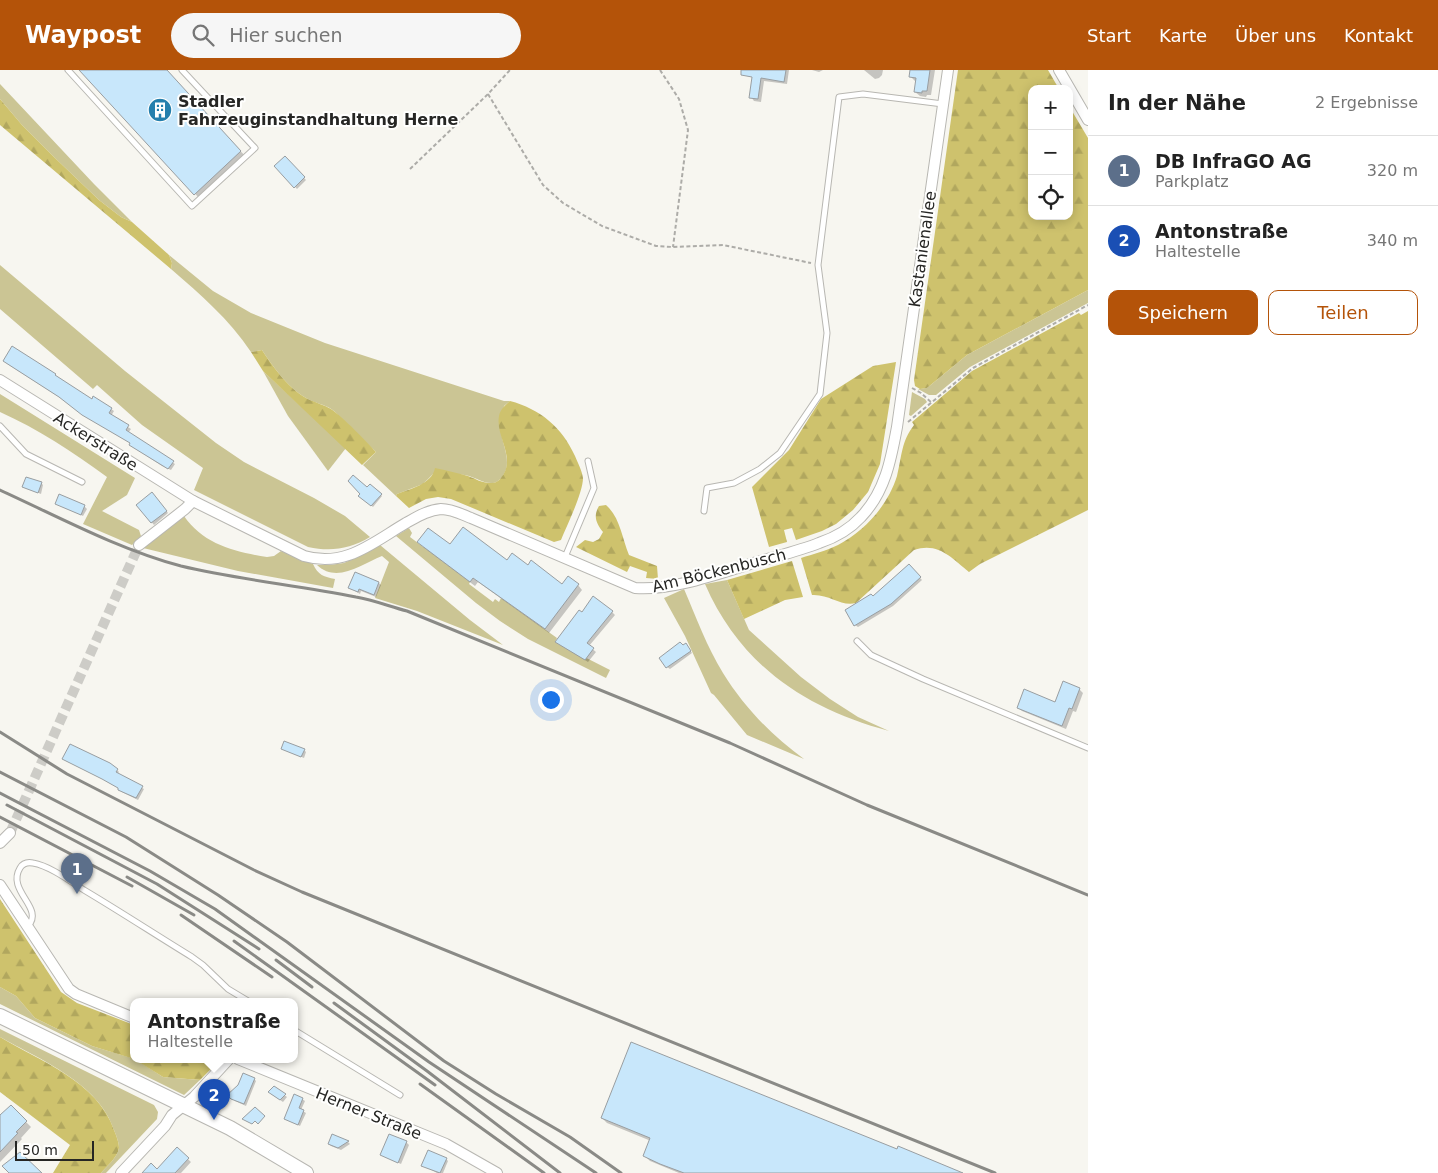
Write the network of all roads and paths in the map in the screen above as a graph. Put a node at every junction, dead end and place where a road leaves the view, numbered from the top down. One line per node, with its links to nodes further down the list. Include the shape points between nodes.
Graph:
1 (68, 70): 2 (lane, via 192,206 255,148)
2 (182, 70)
3 (510, 70): 7 (path)
4 (660, 70): 11 (path, via 679,99 688,130)
5 (948, 70): 8 (street, Kastanienallee)
6 (1059, 70): 9 (street)
7 (488, 94): 10 (path); 11 (path, via 543,184 564,203 602,226 656,246)
8 (943, 104): 12 (lane, via 863,94 839,97); 15 (street, Kastanienallee)
9 (1088, 120)
10 (410, 169)
11 (673, 247): 12 (path, via 723,244)
12 (818, 264): 22 (lane, via 827,333 820,394 780,453 734,483 707,488)
13 (1088, 305): 16 (path, via 973,368)
14 (0, 380): 21 (street, Ackerstraße)
15 (903, 387): 16 (path, via 921,393); 18 (street, Kastanienallee)
16 (932, 403): 18 (path)
17 (0, 426): 20 (lane, via 26,454)
18 (897, 427): 24 (street, Am Böckenbusch, via 884,483 873,503 845,530 818,544 650,589 635,588)
19 (588, 461): 24 (lane, via 594,488)
20 (82, 482)
21 (193, 501): 23 (street); 24 (street, Am Böckenbusch, via 315,559 342,558 355,553 423,514 441,509 451,510)
22 (704, 511)
23 (139, 545)
24 (566, 557)
25 (857, 641): 26 (lane, via 871,655)
26 (1088, 748)
27 (10, 833): 28 (street)
28 (0, 843)
29 (0, 885): 30 (street)
30 (27, 927): 31 (lane, via 34,917 17,883 17,875 22,864 28,862 61,876 192,957 228,990); 33 (street, via 69,988)
31 (243, 998)
32 (0, 1016): 38 (main road)
33 (130, 1016)
34 (298, 1032): 37 (lane)
35 (225, 1063): 38 (street)
36 (248, 1063): 41 (street, Herner Straße, via 446,1144)
37 (400, 1095)
38 (184, 1105): 39 (street); 40 (main road)
39 (121, 1173)
40 (306, 1173)
41 (497, 1173)

